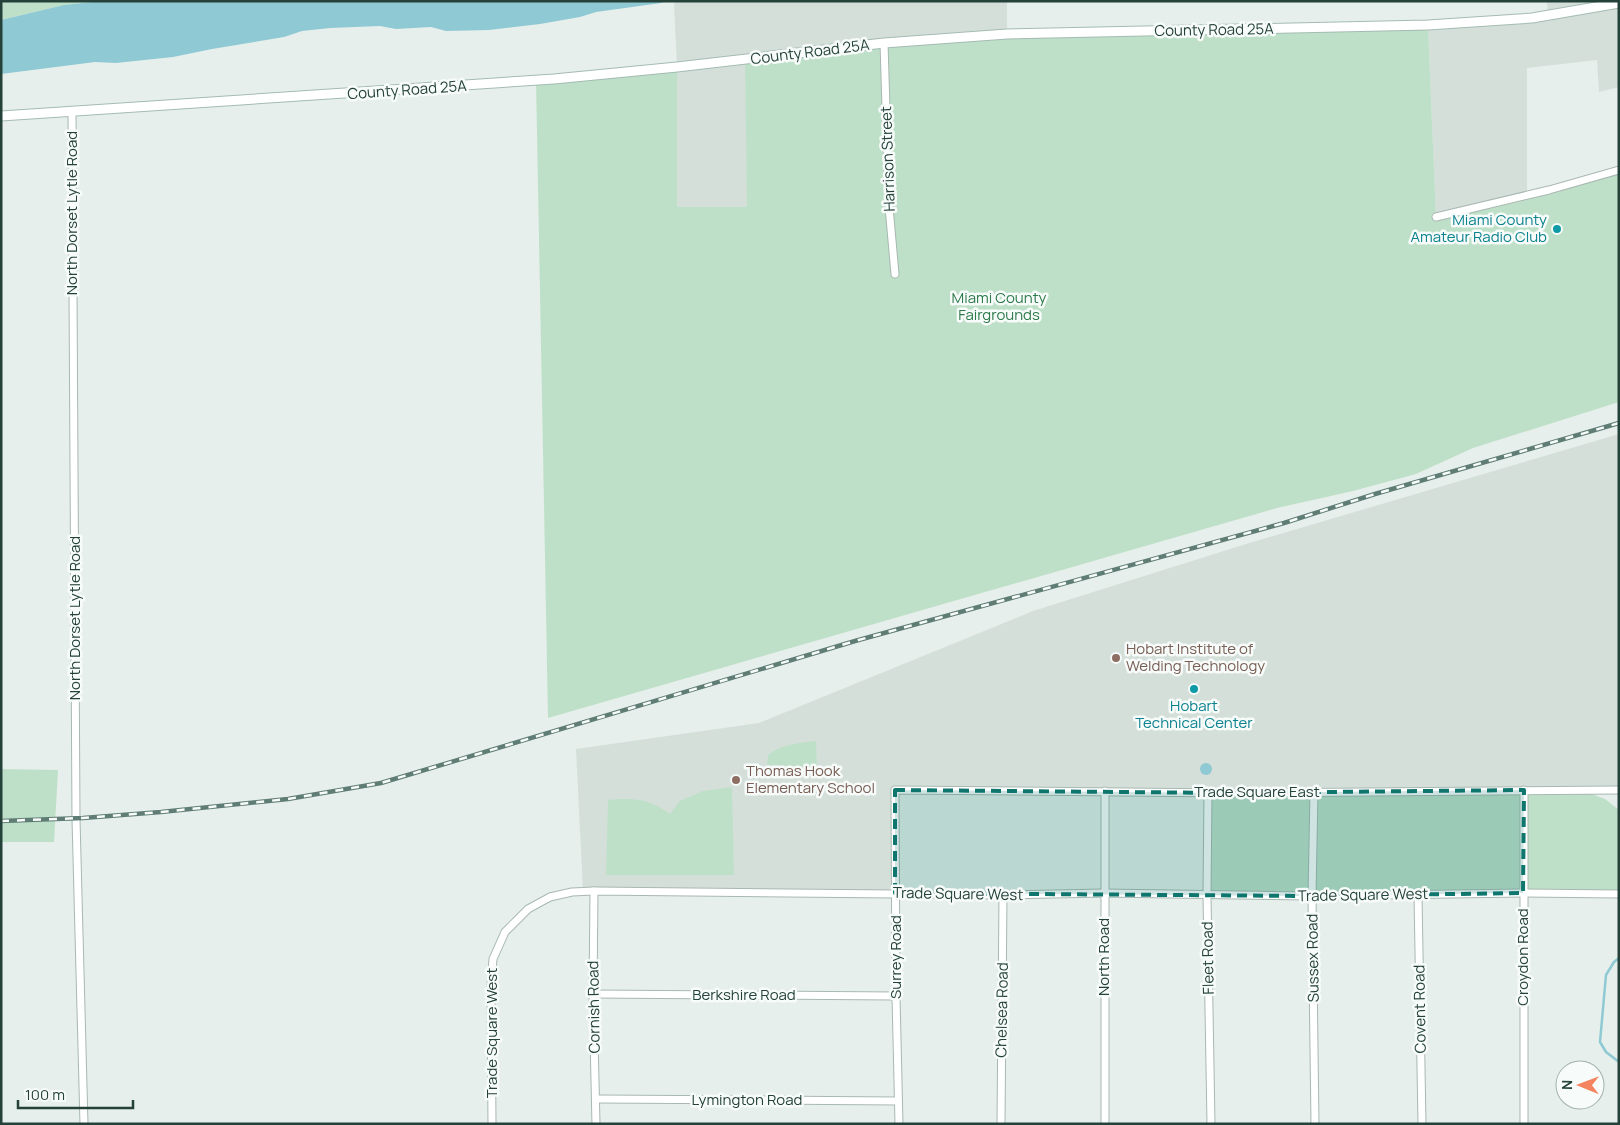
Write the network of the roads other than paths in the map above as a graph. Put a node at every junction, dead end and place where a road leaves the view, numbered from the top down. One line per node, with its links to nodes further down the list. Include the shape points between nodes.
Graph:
1 (1619, 3): 2 (main road, County Road 25A, via 1532,18 1428,25 1007,34)
2 (884, 43): 3 (main road, County Road 25A, via 554,79); 7 (street, Harrison Street, via 889,207)
3 (72, 112): 4 (main road, County Road 25A); 27 (street, North Dorset Lytle Road, via 76,819)
4 (1, 116)
5 (1619, 170): 6 (street)
6 (1436, 217)
7 (895, 274)
8 (895, 790): 11 (street, Trade Square East); 16 (street, Surrey Road)
9 (1524, 790): 10 (street, Trade Square East); 13 (street, Trade Square East); 15 (street, Croydon Road)
10 (1619, 790)
11 (1105, 791): 12 (street, Trade Square East); 17 (street, North Road)
12 (1208, 792): 13 (street, Trade Square East); 19 (street, Fleet Road)
13 (1314, 792): 22 (street, Sussex Road)
14 (594, 891): 16 (street, Trade Square West); 23 (street, Cornish Road); 28 (street, Trade Square West, via 550,898 528,909 505,932 493,959)
15 (1523, 892): 18 (street, Trade Square West); 20 (street, Trade Square West); 36 (street, Croydon Road)
16 (895, 893): 21 (street, Trade Square West); 24 (street, Surrey Road)
17 (1104, 893): 19 (street, Trade Square West); 21 (street, Trade Square West); 32 (street, North Road)
18 (1619, 894)
19 (1207, 895): 22 (street, Trade Square West); 33 (street, Fleet Road)
20 (1418, 895): 22 (street, Trade Square West); 35 (street, Covent Road)
21 (1003, 896): 31 (street, Chelsea Road)
22 (1312, 896): 34 (street, Sussex Road)
23 (593, 994): 24 (street, Berkshire Road); 25 (street, Cornish Road)
24 (896, 996): 26 (street, Surrey Road)
25 (596, 1099): 26 (street, Lymington Road); 29 (street, Cornish Road)
26 (898, 1101): 30 (street, Surrey Road)
27 (84, 1124)
28 (492, 1124)
29 (596, 1124)
30 (898, 1124)
31 (1001, 1124)
32 (1105, 1124)
33 (1211, 1124)
34 (1315, 1124)
35 (1422, 1124)
36 (1524, 1124)

